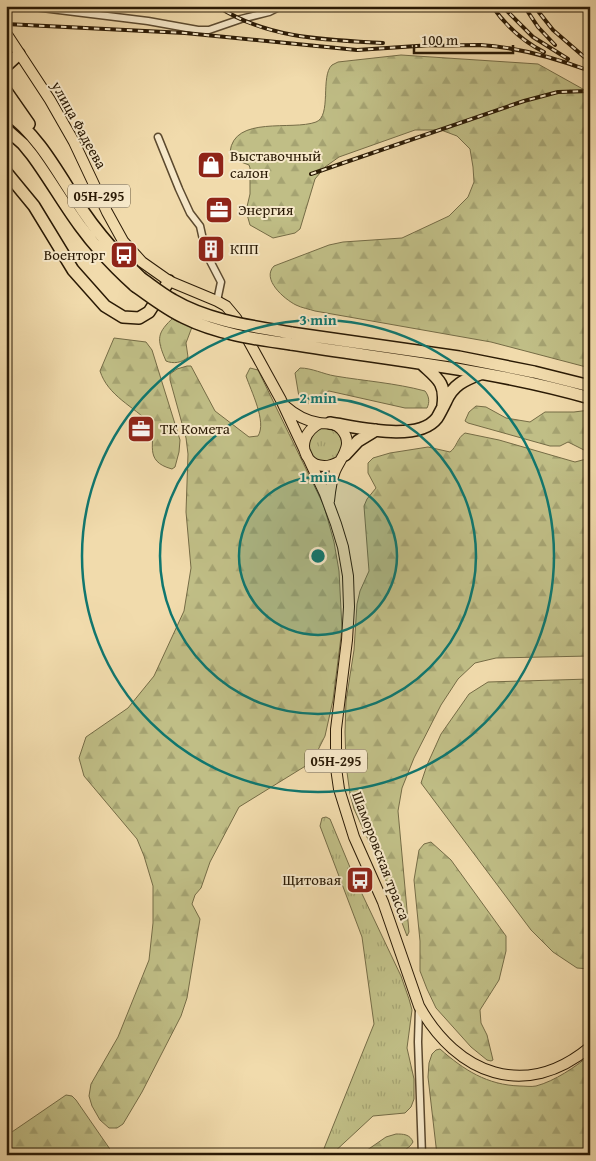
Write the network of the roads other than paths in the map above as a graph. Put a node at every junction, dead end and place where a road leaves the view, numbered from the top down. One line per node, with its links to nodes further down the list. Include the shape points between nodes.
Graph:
1 (26, 6): 2 (street, via 198,30 218,28)
2 (281, 6)
3 (6, 33): 4 (main road, улица Фадеева)
4 (19, 54): 5 (highway); 12 (main road, улица Фадеева / 05Н-295, via 74,142 123,241 142,262)
5 (7, 67)
6 (6, 91): 9 (highway, via 28,124)
7 (6, 112): 9 (highway, via 17,119)
8 (6, 129): 13 (highway, via 32,155 99,250 116,269)
9 (31, 136): 13 (highway, via 107,244)
10 (158, 137): 14 (street, via 178,189 200,226 206,253 221,282)
11 (6, 172): 12 (highway, via 34,206 73,270 105,306 123,316 146,315)
12 (169, 281): 14 (main road, улица Фадеева / 05Н-295)
13 (138, 282): 15 (highway, bridge, via 205,315)
14 (217, 301): 20 (main road, Шаморовская трасса / 05Н-295, via 226,306 244,330)
15 (291, 339): 16 (highway); 18 (highway, via 459,357)
16 (423, 365): 17 (highway); 21 (highway, via 441,383)
17 (482, 374): 19 (highway, via 531,382); 21 (highway, via 456,385)
18 (590, 386)
19 (590, 398)
20 (281, 400): 22 (main road, 05Н-295, via 297,415); 24 (main road, Шаморовская трасса / 05Н-295)
21 (443, 406): 23 (highway, via 434,422 423,429 412,432)
22 (325, 423): 23 (highway); 24 (main road, via 311,428 305,436); 25 (main road, 05Н-295, via 336,426 345,435 347,442)
23 (376, 430): 25 (highway, 05Н-295, via 358,441)
24 (306, 455): 25 (main road, via 317,466 325,467 333,466); 26 (main road, Шаморовская трасса / 05Н-295)
25 (342, 458): 26 (main road, 05Н-295, via 332,480)
26 (329, 505): 27 (main road, Шаморовская трасса / 05Н-295, via 343,547 349,600 336,729 339,789 354,837 383,902)
27 (419, 1006): 28 (main road, Шаморовская трасса / 05Н-295, via 437,1033 456,1053 488,1071 519,1076 551,1070); 29 (street)
28 (590, 1048)
29 (422, 1155)

